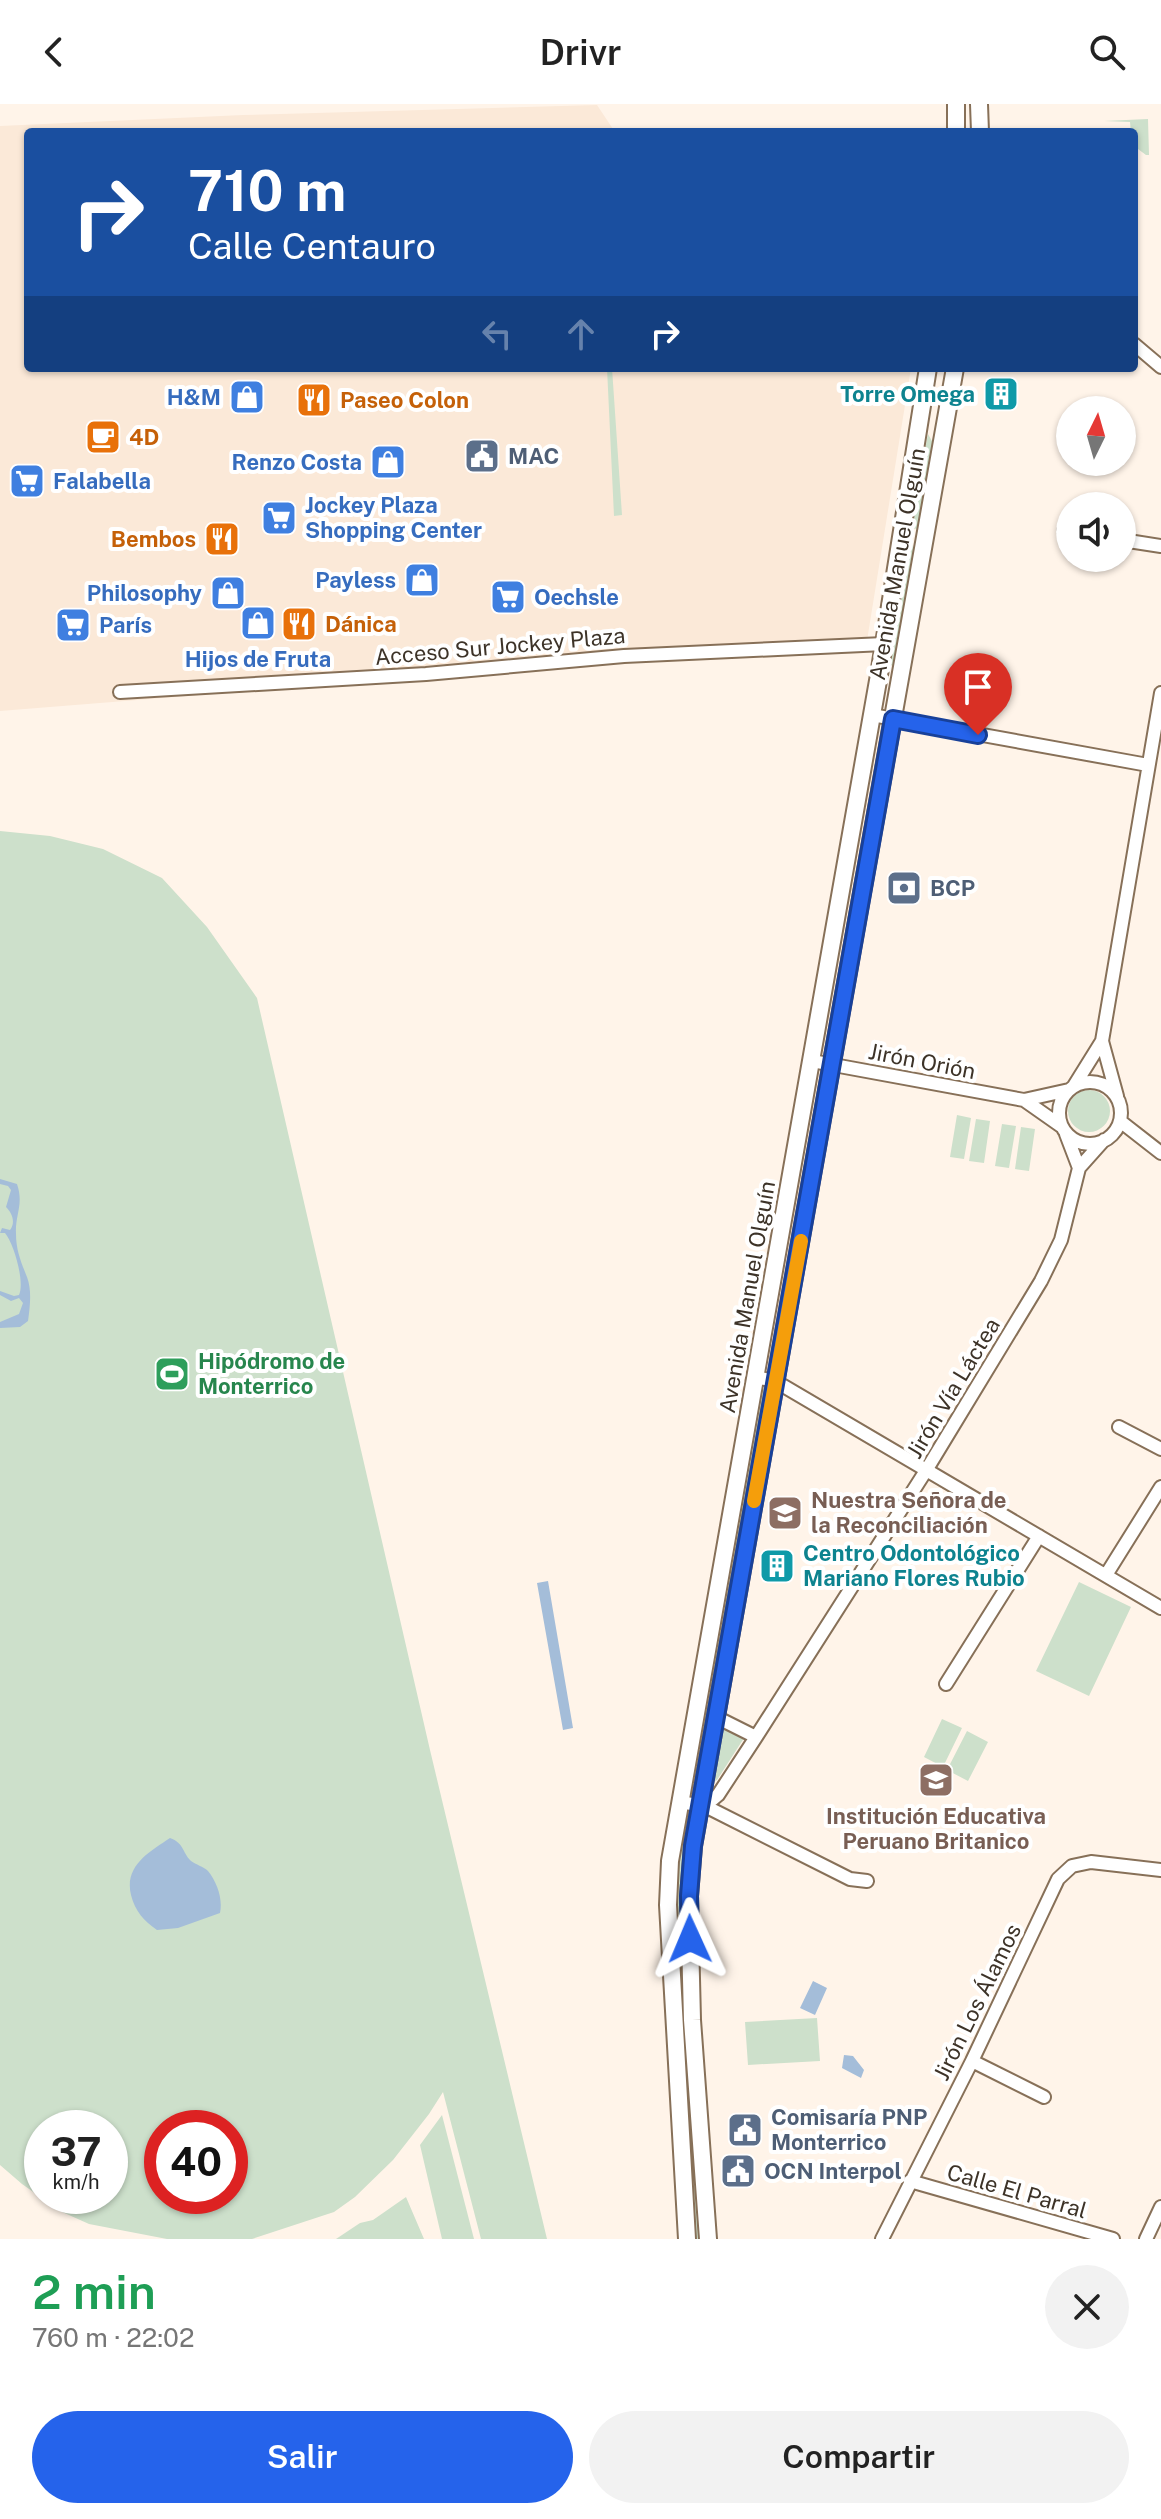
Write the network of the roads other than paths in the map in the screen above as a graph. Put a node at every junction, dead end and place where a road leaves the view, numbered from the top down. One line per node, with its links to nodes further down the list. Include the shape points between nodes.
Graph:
1 (956, 104): 3 (street)
2 (979, 104): 4 (street)
3 (956, 128)
4 (980, 128)
5 (1138, 347): 6 (street)
6 (1161, 367)
7 (927, 372): 11 (street, Avenida Manuel Olguín)
8 (954, 372): 13 (street, Avenida Manuel Olguín)
9 (1136, 542): 10 (street)
10 (1161, 546)
11 (884, 644): 12 (street, Avenida Manuel Olguín); 14 (street, Acceso Sur Jockey Plaza, via 624,656)
12 (879, 675): 13 (street); 16 (street, Avenida Manuel Olguín)
13 (900, 677): 17 (street, Avenida Manuel Olguín)
14 (120, 692)
15 (1161, 693): 18 (street)
16 (872, 715): 17 (street); 20 (street, Avenida Manuel Olguín)
17 (893, 719): 18 (street); 21 (street, Avenida Manuel Olguín)
18 (1148, 765): 19 (street)
19 (1102, 1041): 22 (street); 23 (street)
20 (812, 1061): 21 (street, Jirón Orión); 30 (street, Avenida Manuel Olguín)
21 (832, 1065): 24 (street, Jirón Orión); 31 (street, Avenida Manuel Olguín)
22 (1071, 1088): 23 (street, via 1093,1082); 24 (street, Jirón Orión); 26 (street, via 1060,1103)
23 (1117, 1098): 25 (street)
24 (1024, 1100): 26 (street, Jirón Orión)
25 (1120, 1121): 27 (street); 28 (street)
26 (1063, 1129): 27 (street, via 1078,1142); 29 (street)
27 (1104, 1140): 29 (street, Jirón Vía Láctea)
28 (1161, 1153)
29 (1079, 1168): 34 (street, Jirón Vía Láctea, via 1061,1240 1041,1281)
30 (755, 1377): 31 (street); 42 (street, Avenida Manuel Olguín)
31 (775, 1381): 34 (street); 40 (street, Avenida Manuel Olguín)
32 (1119, 1427): 33 (street)
33 (1161, 1449)
34 (927, 1469): 36 (street); 41 (street, Jirón Vía Láctea)
35 (1161, 1487): 37 (street)
36 (1039, 1536): 37 (street); 39 (street)
37 (1106, 1575): 38 (street)
38 (1161, 1608)
39 (946, 1684)
40 (716, 1717): 41 (street); 43 (street, Avenida Manuel Olguín)
41 (756, 1737): 43 (street, Jirón Vía Láctea, via 718,1795)
42 (679, 1802): 43 (street); 47 (street, Avenida Manuel Olguín, via 668,1905)
43 (703, 1806): 45 (street, via 850,1879); 46 (street, Avenida Manuel Olguín, via 689,1896)
44 (1161, 1870): 48 (street, Jirón Los Álamos, via 1091,1862 1072,1866 1058,1879)
45 (867, 1881)
46 (692, 2020): 47 (street); 53 (street, Avenida Manuel Olguín)
47 (674, 2022): 52 (street, Avenida Manuel Olguín)
48 (972, 2061): 49 (street); 50 (street, Jirón Los Álamos)
49 (1044, 2097)
50 (910, 2181): 54 (street, Jirón Los Álamos); 55 (street, Calle El Parral)
51 (1161, 2207): 56 (street)
52 (687, 2239)
53 (708, 2239)
54 (882, 2239)
55 (1113, 2239)
56 (1146, 2239)

